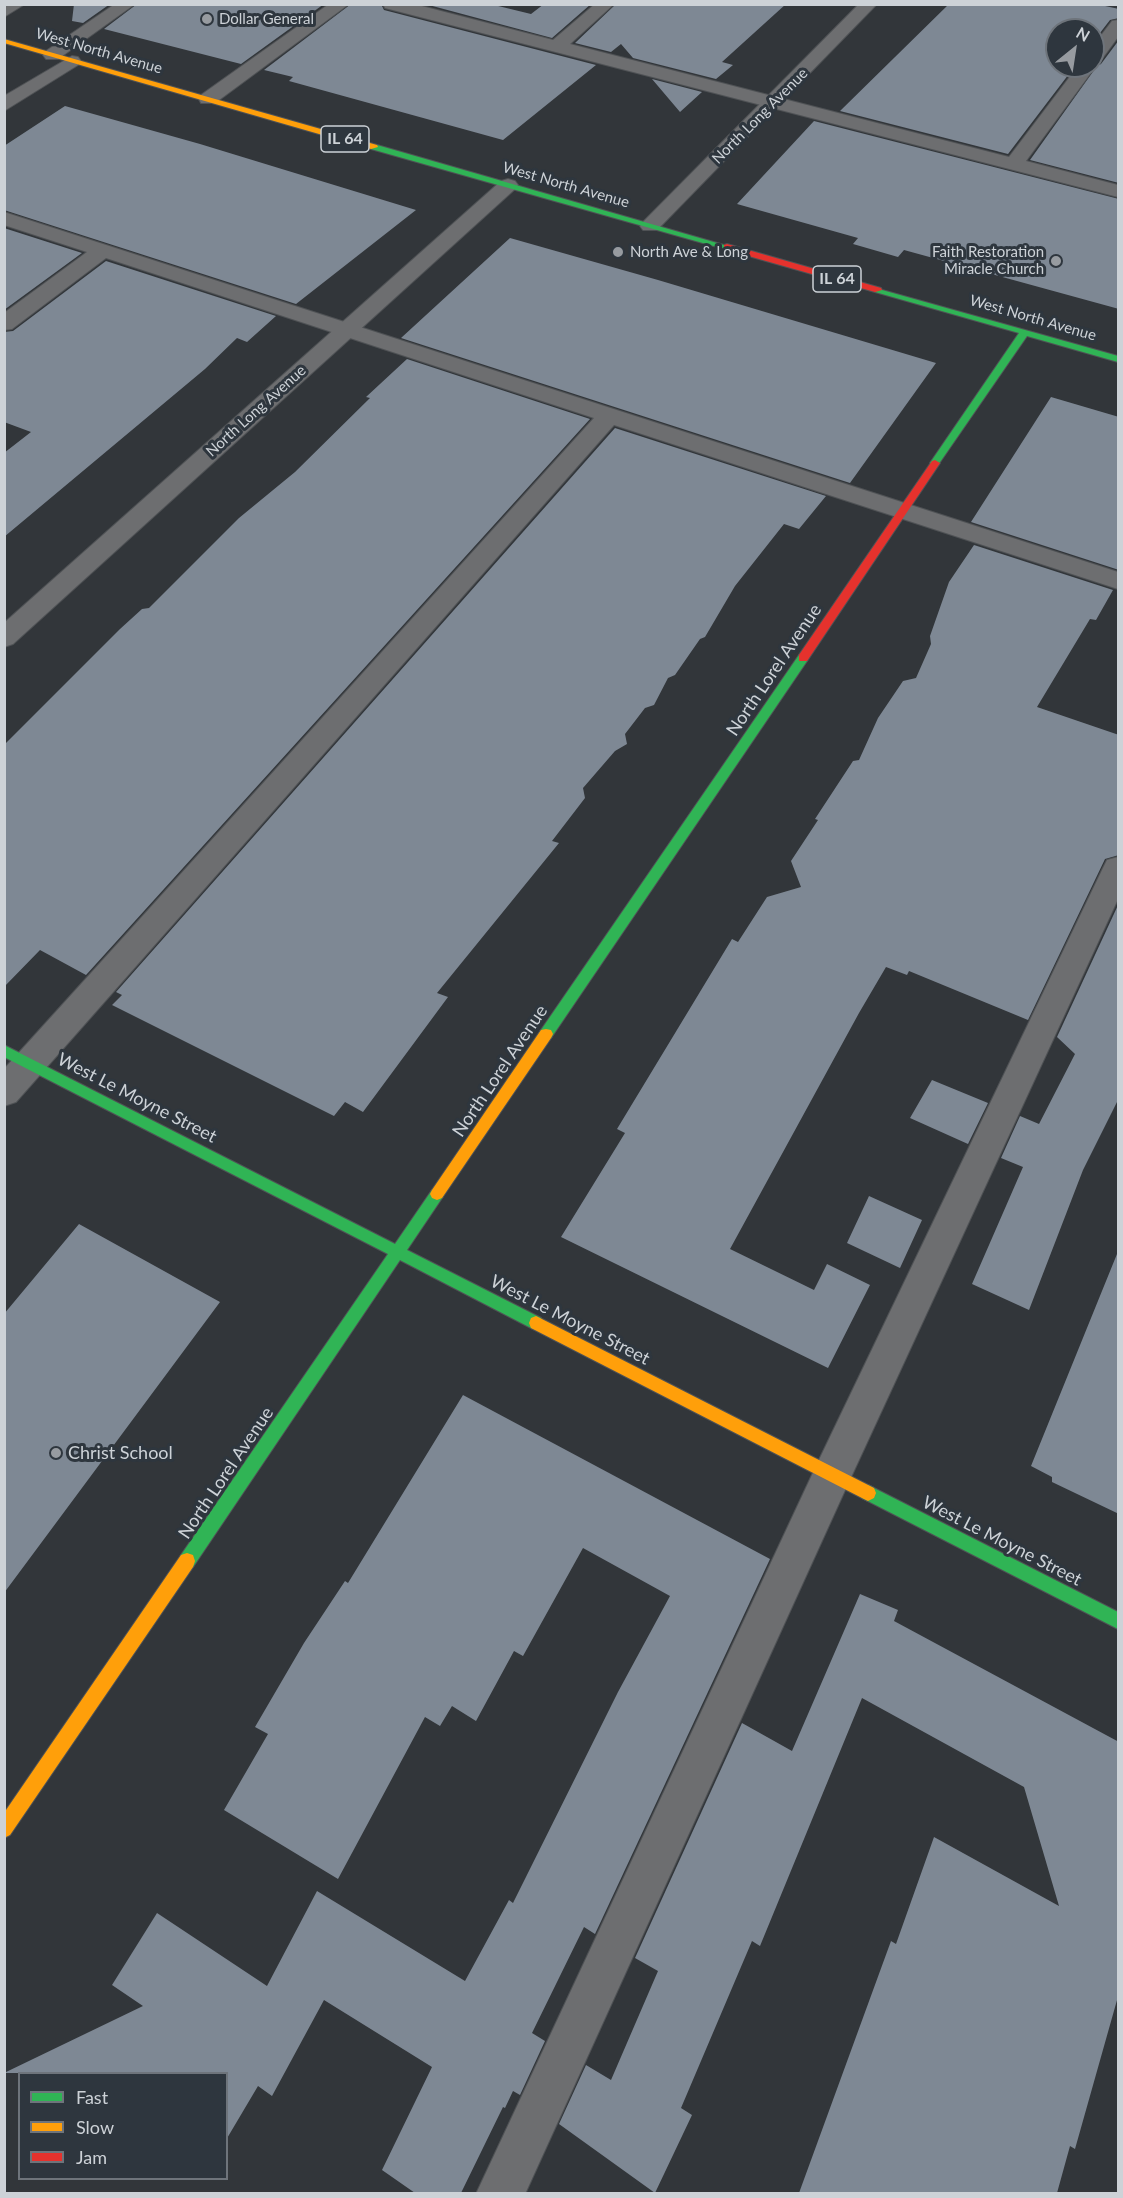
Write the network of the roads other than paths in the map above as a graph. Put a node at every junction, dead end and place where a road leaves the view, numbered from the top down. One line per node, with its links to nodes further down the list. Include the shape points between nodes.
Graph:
1 (17, 4): 7 (street)
2 (127, 4): 12 (street)
3 (341, 4): 15 (street)
4 (391, 4): 11 (street)
5 (606, 4): 11 (street)
6 (869, 4): 16 (street, North Long Avenue)
7 (4, 12)
8 (1119, 25): 10 (street)
9 (4, 41): 12 (street, West North Avenue / IL 64)
10 (1105, 43)
11 (556, 47): 16 (street)
12 (52, 55): 13 (street, West North Avenue / IL 64)
13 (72, 61): 15 (street, West North Avenue / IL 64); 17 (street)
14 (1079, 78): 18 (street)
15 (208, 99): 19 (street, West North Avenue / IL 64)
16 (775, 103): 18 (street); 22 (street, North Long Avenue)
17 (4, 105)
18 (1014, 164): 20 (street)
19 (508, 185): 22 (street, West North Avenue / IL 64); 25 (street, North Long Avenue)
20 (1119, 191)
21 (4, 218): 23 (street)
22 (651, 226): 26 (street, West North Avenue / IL 64)
23 (103, 250): 24 (street); 25 (street)
24 (4, 324)
25 (347, 329): 28 (street); 31 (street, North Long Avenue)
26 (1024, 333): 27 (street, West North Avenue / IL 64); 29 (street, North Lorel Avenue)
27 (1119, 359)
28 (610, 415): 29 (street); 34 (street)
29 (904, 511): 30 (street); 36 (street, North Lorel Avenue)
30 (1119, 581)
31 (4, 638)
32 (1119, 867): 37 (street)
33 (4, 1050): 34 (street, West Le Moyne Street)
34 (30, 1063): 35 (street); 36 (street, West Le Moyne Street)
35 (4, 1092)
36 (399, 1253): 37 (street, West Le Moyne Street); 39 (street, North Lorel Avenue)
37 (832, 1475): 38 (street, West Le Moyne Street); 40 (street)
38 (1119, 1621)
39 (4, 1829)
40 (500, 2193)

